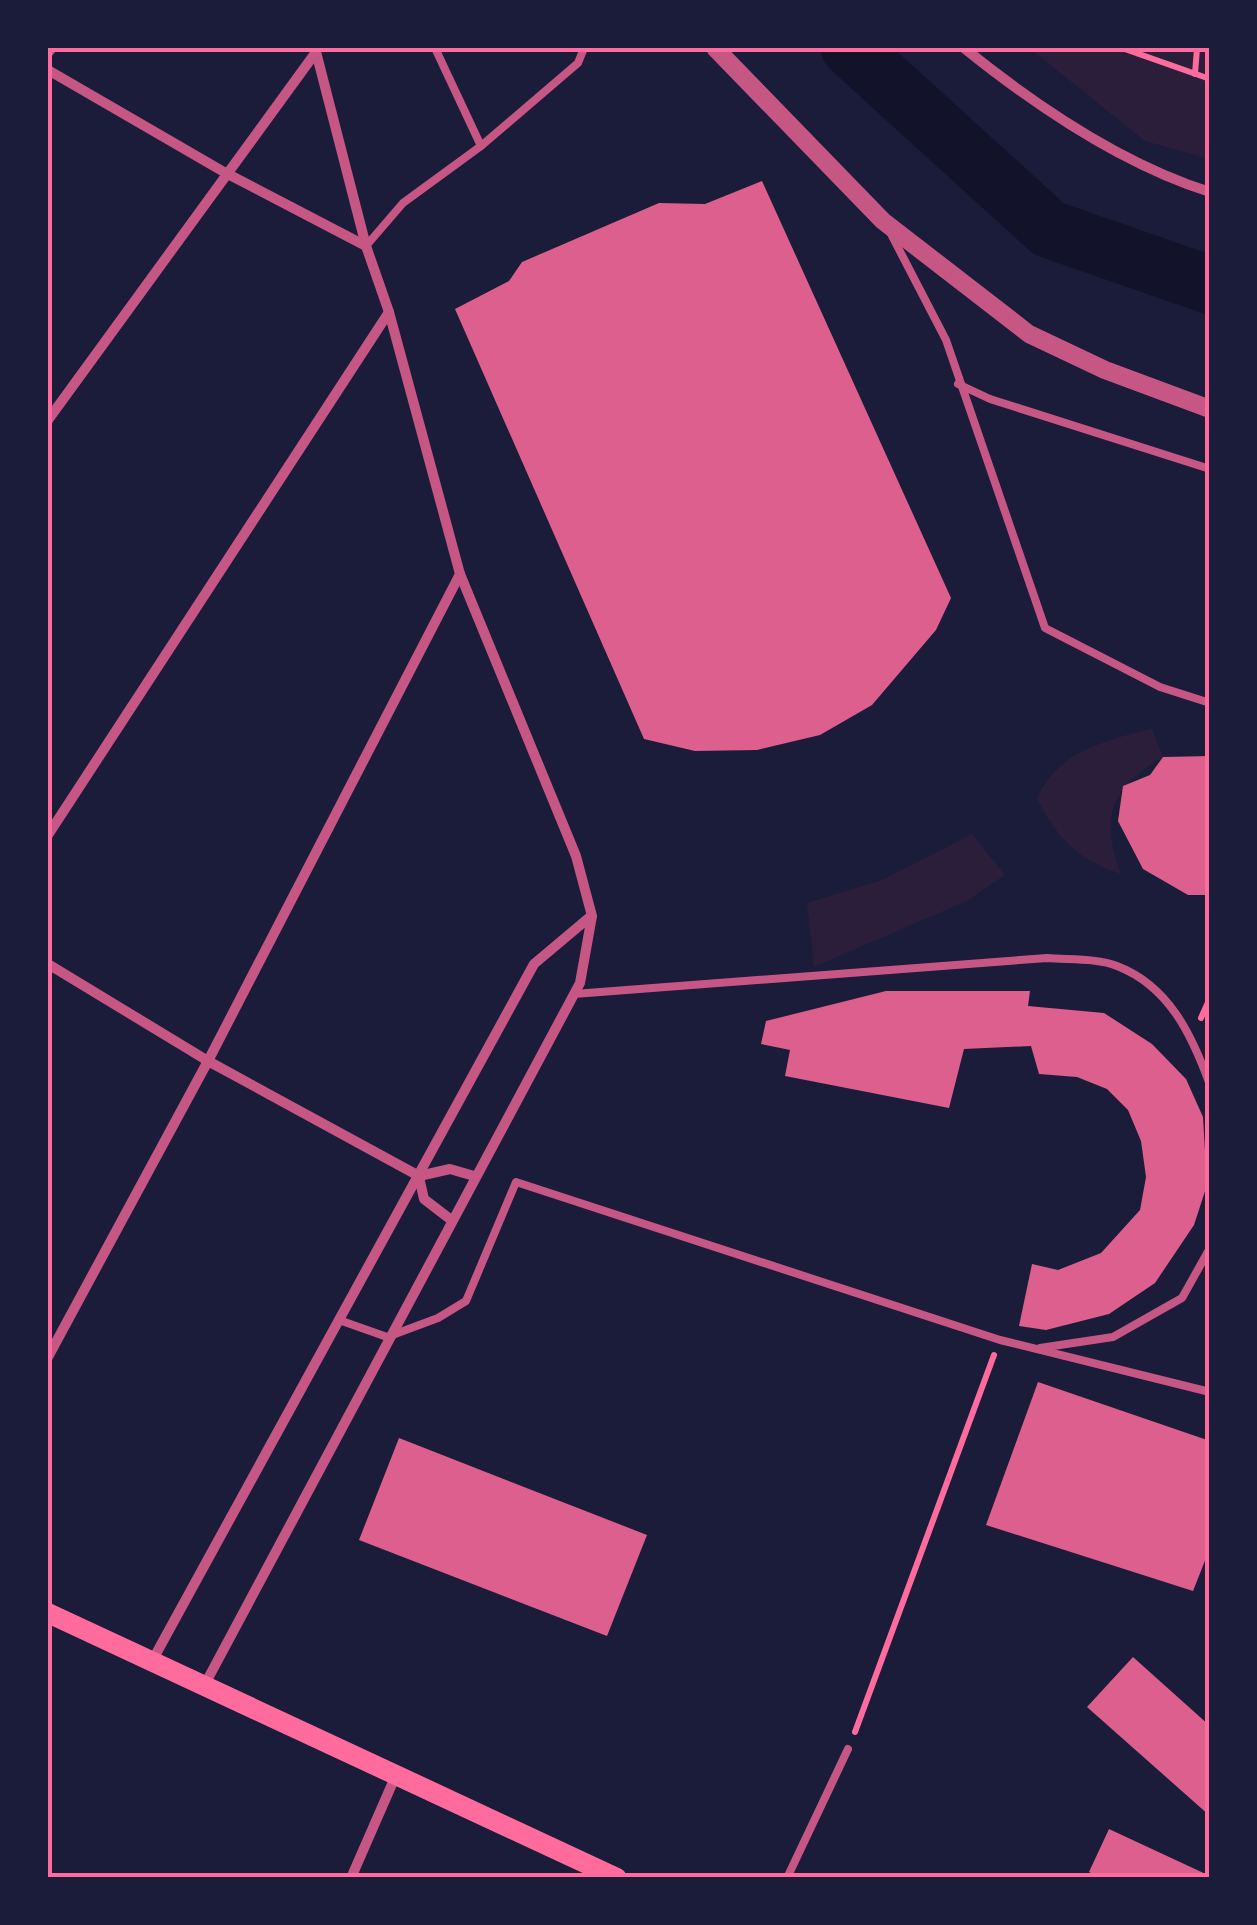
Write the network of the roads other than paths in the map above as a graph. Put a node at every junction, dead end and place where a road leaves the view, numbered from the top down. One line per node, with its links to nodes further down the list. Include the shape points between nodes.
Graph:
1 (435, 48): 7 (lane)
2 (584, 48): 7 (lane, via 578,63)
3 (715, 48): 10 (street)
4 (964, 48): 9 (street, via 1156,175)
5 (316, 50): 8 (street); 11 (street)
6 (48, 70): 8 (street)
7 (481, 146): 11 (lane, via 403,203)
8 (224, 172): 11 (street); 15 (street)
9 (1210, 192)
10 (884, 221): 13 (lane, via 946,340); 14 (street, via 1029,334)
11 (366, 246): 12 (street)
12 (389, 312): 17 (street); 19 (street)
13 (958, 384): 16 (lane); 18 (lane, via 1045,628 1160,687)
14 (1210, 409)
15 (48, 420)
16 (1210, 469)
17 (460, 574): 20 (street, via 576,856); 23 (street)
18 (1210, 703)
19 (48, 835)
20 (592, 916): 22 (street); 25 (street, via 534,964)
21 (48, 964): 23 (street)
22 (574, 994): 24 (lane, via 1047,958 1116,965 1164,996 1193,1037); 26 (street)
23 (208, 1061): 25 (street); 32 (street)
24 (1210, 1085)
25 (419, 1176): 26 (street, via 450,1169); 27 (street, via 424,1199); 29 (street)
26 (474, 1176): 27 (street)
27 (450, 1219): 30 (street)
28 (1210, 1248): 31 (lane, via 1182,1298 1113,1337)
29 (339, 1320): 30 (lane); 35 (street)
30 (386, 1337): 31 (lane, via 466,1301 516,1182); 36 (street)
31 (1036, 1348): 33 (lane)
32 (48, 1357)
33 (1210, 1392)
34 (48, 1613): 35 (main road)
35 (150, 1663): 36 (main road)
36 (204, 1686): 38 (main road)
37 (848, 1749): 41 (lane)
38 (396, 1774): 39 (street); 40 (main road)
39 (351, 1878)
40 (616, 1878)
41 (788, 1878)

